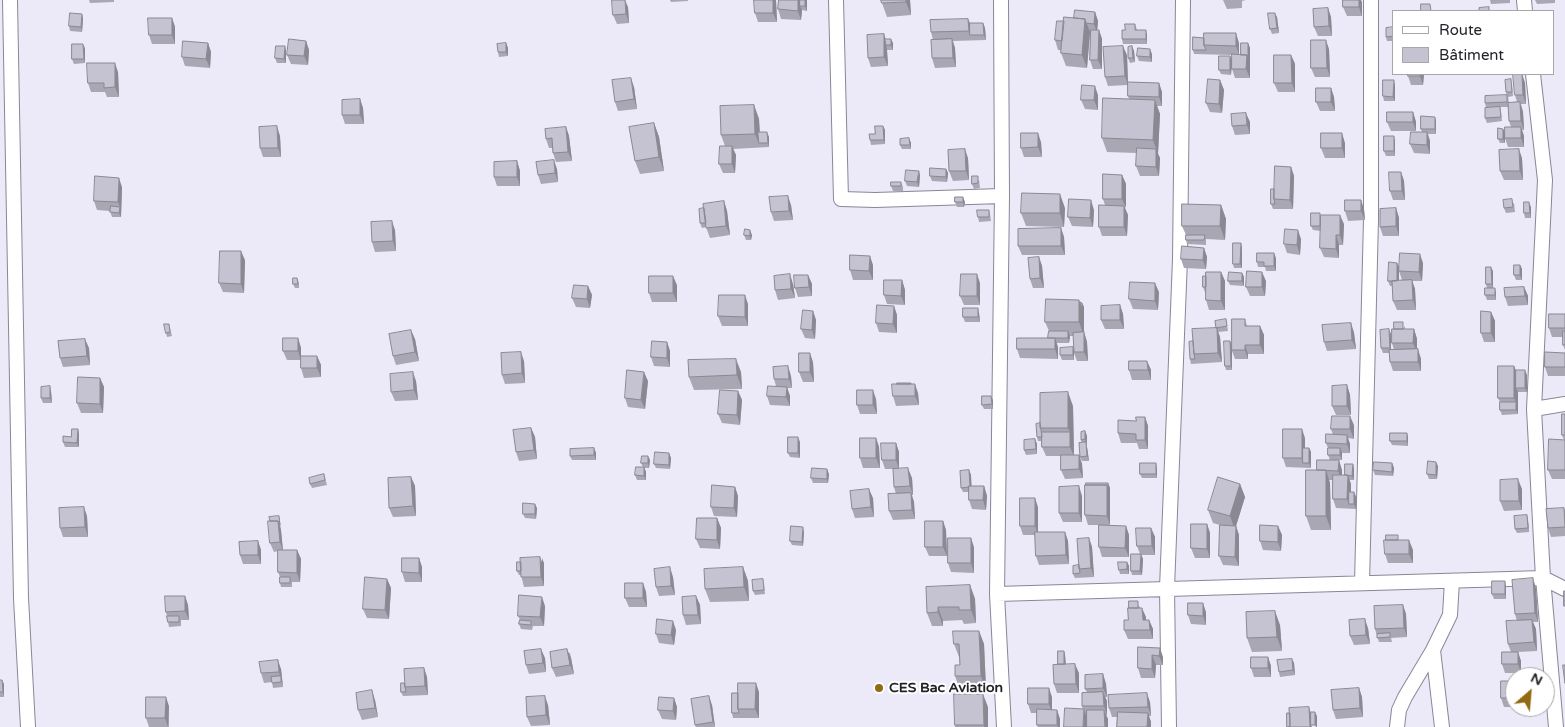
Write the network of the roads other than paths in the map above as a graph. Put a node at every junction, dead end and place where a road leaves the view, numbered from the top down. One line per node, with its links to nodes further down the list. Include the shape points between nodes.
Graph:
1 (10, 0): 17 (street, via 18,480)
2 (836, 0): 7 (street, via 841,199)
3 (1001, 0): 7 (street)
4 (1183, 0): 13 (street, via 1180,259)
5 (1371, 0): 12 (street, via 1371,219)
6 (1533, 75): 9 (street, via 1545,180)
7 (1002, 196): 15 (street)
8 (1565, 404): 9 (street)
9 (1534, 409): 10 (street)
10 (1543, 578): 11 (street); 14 (street); 22 (street)
11 (1452, 581): 12 (street); 16 (street, via 1450,615)
12 (1362, 583): 13 (street)
13 (1167, 588): 15 (street); 19 (street)
14 (1565, 589)
15 (997, 594): 18 (street)
16 (1433, 650): 20 (street, via 1405,697); 21 (street)
17 (28, 727)
18 (1004, 727)
19 (1169, 727)
20 (1397, 727)
21 (1442, 727)
22 (1556, 727)

